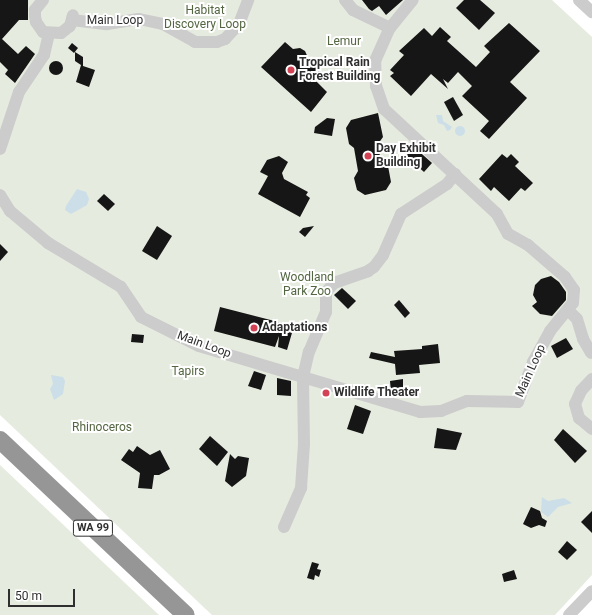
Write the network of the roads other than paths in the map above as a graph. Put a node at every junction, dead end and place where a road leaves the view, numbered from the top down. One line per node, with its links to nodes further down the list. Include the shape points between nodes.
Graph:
1 (43, 0): 8 (street, via 35,10 36,22 43,32)
2 (248, 0): 8 (street, Main Loop, via 239,24 225,39 217,42 195,42 163,24 139,19 107,24 72,18 66,30)
3 (345, 0): 7 (street, via 353,10)
4 (413, 0): 7 (street)
5 (579, 0): 6 (street)
6 (592, 12)
7 (390, 28): 10 (street, via 377,56 374,74 384,109)
8 (49, 34): 9 (street, via 44,56 19,92)
9 (0, 149)
10 (455, 174): 12 (street, via 497,214 508,234 528,245 568,280 574,296); 14 (street, via 447,184 401,214 386,249 374,267 360,275 344,278 328,289 326,312 309,352)
11 (0, 196): 14 (street, Main Loop, via 14,215 48,243 121,287 135,311 151,324 219,353)
12 (569, 311): 13 (street, via 577,320); 14 (street, Main Loop, via 550,331 533,362 518,402 467,401 440,411 420,412)
13 (591, 353)
14 (303, 377): 18 (street, via 304,444 300,488)
15 (592, 379): 16 (street, via 581,391 575,404 579,418)
16 (592, 429)
17 (0, 440): 21 (highway, WA 99)
18 (284, 527)
19 (592, 591): 20 (street)
20 (576, 613)
21 (186, 615)

